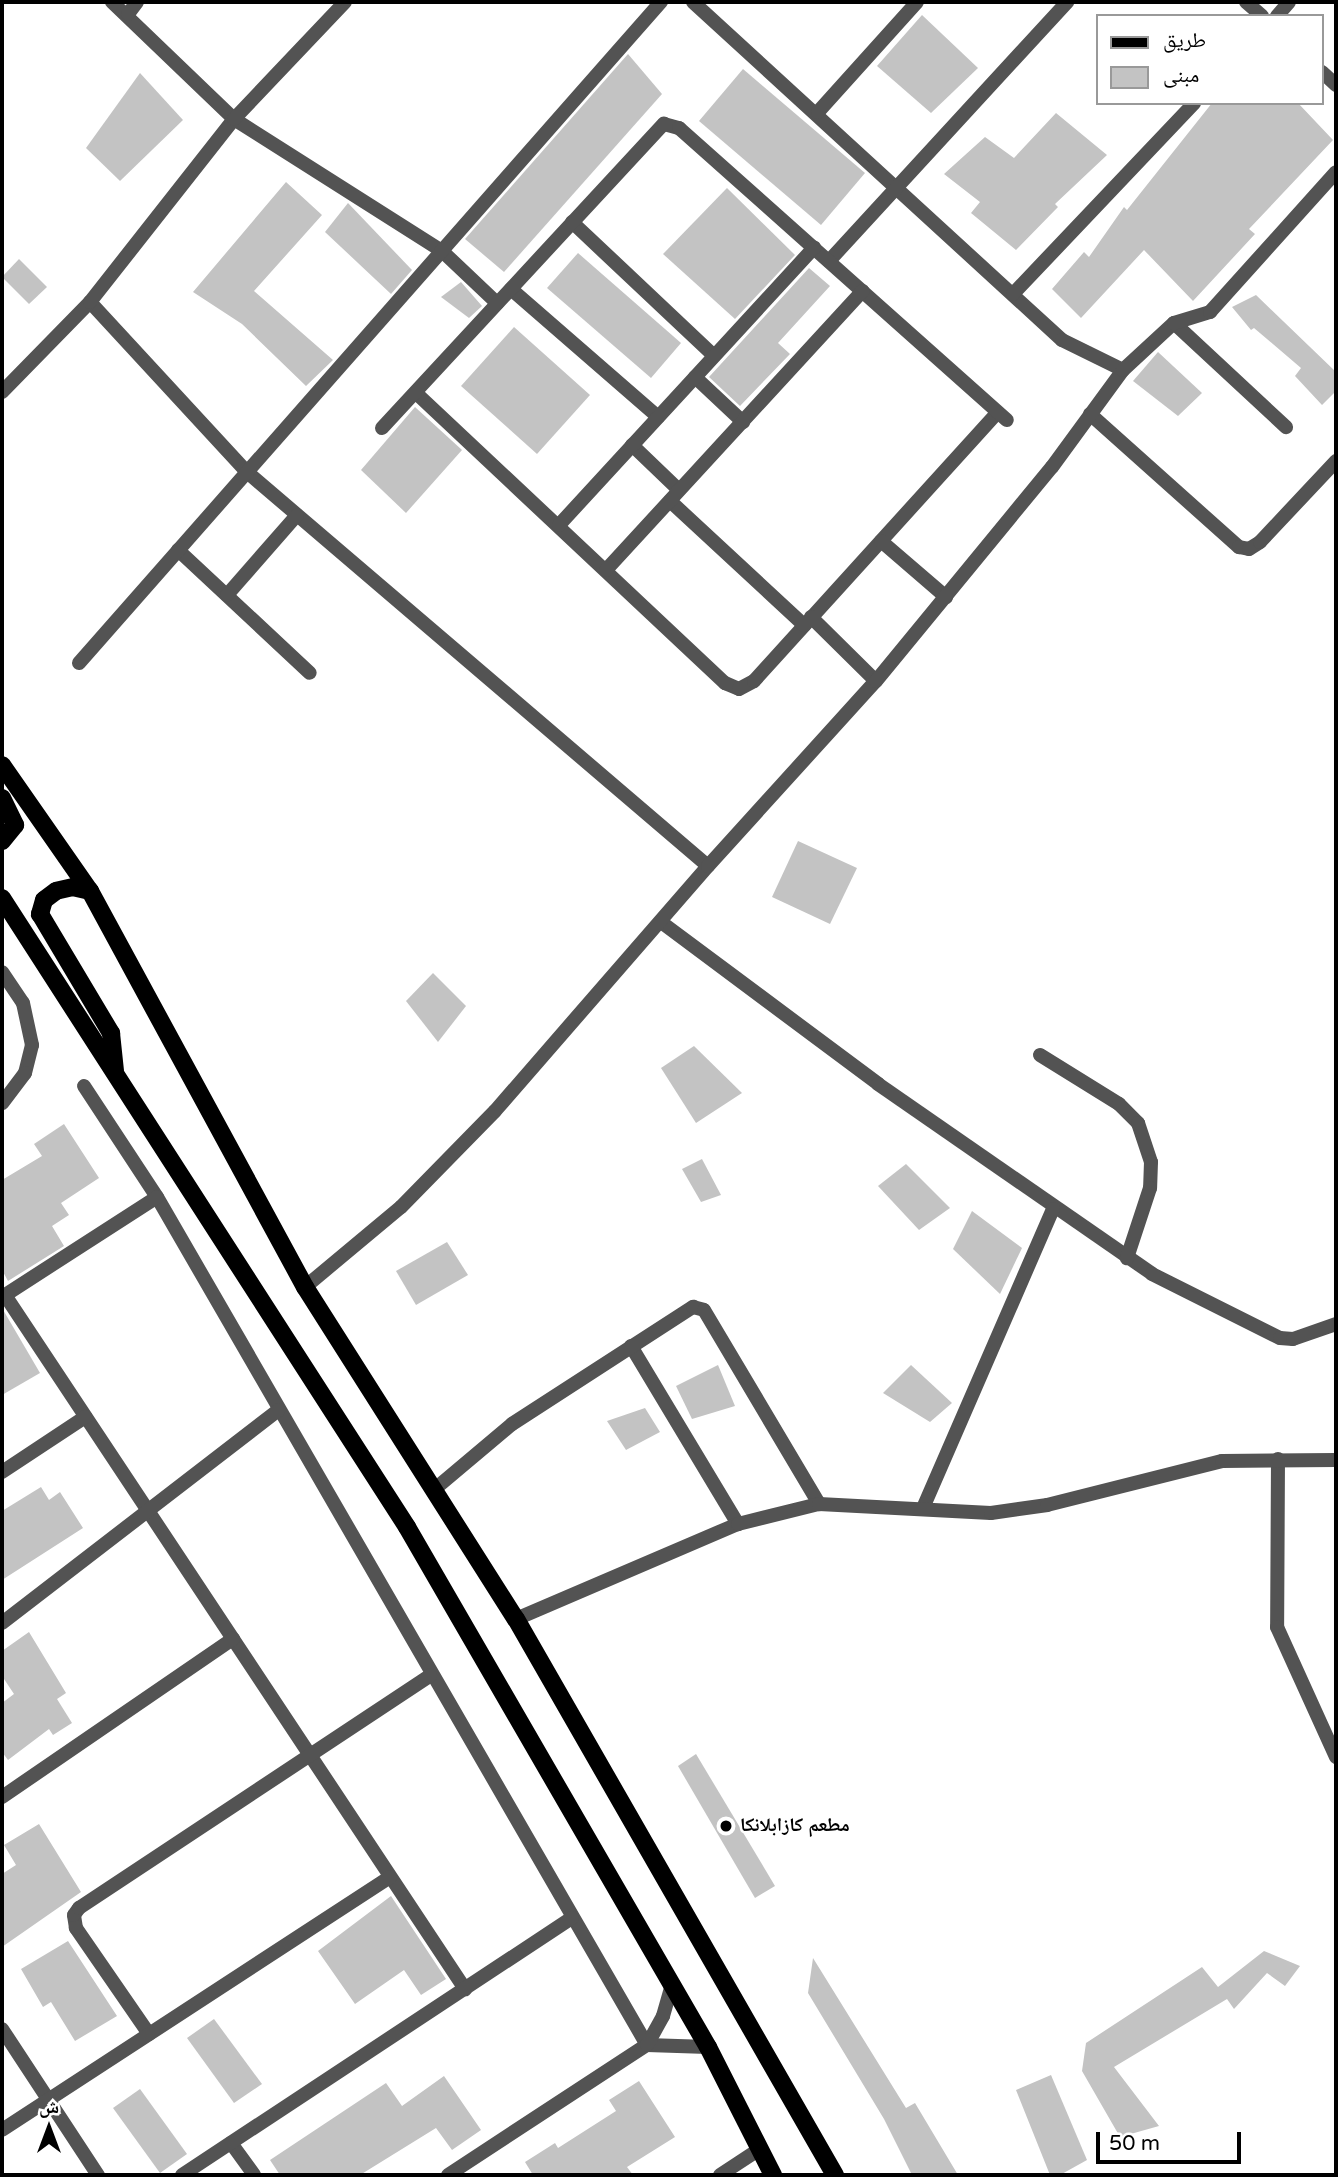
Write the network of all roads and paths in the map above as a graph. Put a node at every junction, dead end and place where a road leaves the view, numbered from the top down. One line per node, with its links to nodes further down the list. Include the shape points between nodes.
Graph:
1 (112, 2): 9 (street)
2 (136, 2): 9 (street)
3 (345, 2): 13 (street)
4 (661, 2): 18 (street)
5 (693, 2): 12 (street)
6 (917, 2): 12 (street)
7 (1067, 2): 15 (street)
8 (1246, 2): 10 (street)
9 (128, 14): 13 (street)
10 (1260, 14)
11 (1192, 105): 22 (street)
12 (818, 112): 15 (street)
13 (234, 119): 18 (street); 23 (street)
14 (1336, 172): 25 (street, via 1210,312)
15 (898, 186): 19 (street); 22 (street)
16 (572, 222): 17 (street, via 658,127 672,124); 20 (street); 26 (street)
17 (814, 248): 19 (street); 26 (street)
18 (442, 251): 24 (street); 38 (street)
19 (829, 261): 21 (street)
20 (510, 289): 24 (street); 32 (street)
21 (863, 292): 33 (street); 42 (street, via 1002,416)
22 (1013, 294): 27 (street, via 1062,340)
23 (90, 302): 29 (street); 38 (street)
24 (497, 303): 30 (street)
25 (1174, 323): 27 (street); 34 (street)
26 (714, 356): 28 (street)
27 (1123, 370): 31 (street)
28 (695, 377): 32 (street); 33 (street)
29 (2, 392)
30 (416, 393): 35 (street); 41 (street)
31 (1090, 414): 37 (street, via 1239,547 1249,549); 46 (street)
32 (658, 417): 36 (street)
33 (743, 422): 39 (street)
34 (1286, 427)
35 (382, 428)
36 (632, 445): 39 (street); 41 (street)
37 (1336, 461)
38 (247, 472): 40 (street); 43 (street)
39 (675, 496): 44 (street); 47 (street)
40 (297, 515): 45 (street); 54 (street)
41 (559, 525): 44 (street)
42 (881, 541): 46 (street); 47 (street)
43 (178, 550): 45 (street); 48 (street)
44 (606, 570): 47 (street, via 734,689 754,681)
45 (227, 596): 49 (street)
46 (946, 597): 50 (street)
47 (808, 621): 50 (street)
48 (79, 663)
49 (310, 673)
50 (876, 681): 54 (street)
51 (2, 765): 55 (main road)
52 (2, 797): 53 (main road, via 15,825)
53 (2, 841)
54 (708, 866): 57 (street)
55 (90, 891): 60 (main road, via 73,887 56,891 44,900 40,914 111,1033); 66 (main road)
56 (2, 898): 60 (main road)
57 (661, 922): 64 (street); 66 (street, via 448,1160 401,1207)
58 (2, 972): 62 (street, via 28,1016 29,1059 18,1086)
59 (1040, 1055): 65 (street, via 1119,1104 1138,1123 1151,1162 1150,1188)
60 (115, 1071): 89 (main road, via 407,1527)
61 (84, 1086): 63 (street)
62 (2, 1103)
63 (157, 1197): 67 (street); 70 (street)
64 (1053, 1209): 65 (street); 77 (street)
65 (1127, 1258): 68 (street, via 1280,1338 1293,1339)
66 (305, 1287): 75 (main road)
67 (3, 1296): 71 (street)
68 (1336, 1324)
69 (631, 1346): 75 (street, via 512,1424); 76 (street, via 687,1309 704,1310); 79 (street)
70 (279, 1410): 78 (street); 83 (street)
71 (85, 1417): 74 (street); 78 (street)
72 (1278, 1458): 73 (street); 77 (street, via 1196,1466 1047,1505 960,1514); 85 (street, via 1277,1627)
73 (1336, 1460)
74 (2, 1472)
75 (436, 1488): 80 (main road)
76 (819, 1504): 77 (street); 79 (street)
77 (923, 1508)
78 (148, 1511): 81 (street); 82 (street)
79 (738, 1524): 80 (street)
80 (516, 1619): 105 (main road)
81 (2, 1623)
82 (233, 1639): 84 (street); 86 (street)
83 (430, 1676): 84 (street); 88 (street)
84 (310, 1755): 87 (street); 92 (street, via 74,1915 76,1928)
85 (1336, 1757)
86 (2, 1797)
87 (390, 1877): 90 (street); 92 (street)
88 (572, 1918): 90 (street); 93 (street)
89 (671, 1984): 93 (street, via 663,2016); 94 (main road)
90 (465, 1989): 97 (street)
91 (2, 2029): 95 (street)
92 (149, 2034): 95 (street)
93 (647, 2045): 94 (street); 102 (street)
94 (708, 2048): 98 (main road)
95 (47, 2099): 96 (street); 99 (street)
96 (2, 2130)
97 (232, 2143): 100 (street); 101 (street)
98 (758, 2150): 103 (street); 104 (main road)
99 (98, 2175)
100 (182, 2175)
101 (254, 2175)
102 (447, 2175)
103 (720, 2175)
104 (773, 2175)
105 (835, 2175)

